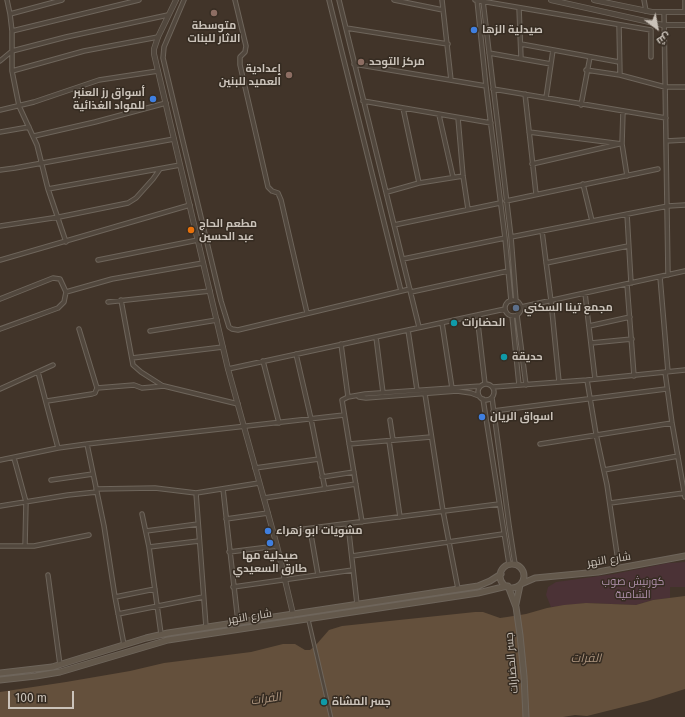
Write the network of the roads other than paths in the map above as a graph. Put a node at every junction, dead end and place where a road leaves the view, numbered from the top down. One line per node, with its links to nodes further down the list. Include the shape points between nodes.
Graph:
1 (7, 0): 23 (street)
2 (62, 0): 23 (street)
3 (140, 0): 29 (street)
4 (176, 0): 24 (street)
5 (184, 0): 130 (street, via 164,47 163,58)
6 (235, 0): 137 (street, via 246,46 240,60 246,94 268,187 278,193 281,200)
7 (329, 0): 124 (street)
8 (339, 0): 28 (street)
9 (394, 0): 17 (street)
10 (442, 0): 19 (street)
11 (551, 0): 26 (street)
12 (594, 0): 16 (street)
13 (644, 0): 20 (street)
14 (685, 0): 21 (street)
15 (479, 1): 18 (street); 35 (street); 43 (street)
16 (605, 1): 20 (street)
17 (413, 2): 19 (street)
18 (519, 8): 25 (street); 32 (street)
19 (443, 10): 31 (street)
20 (646, 11): 22 (street)
21 (685, 12): 22 (street)
22 (664, 13): 26 (street)
23 (10, 14): 29 (street)
24 (168, 15): 30 (street); 34 (street)
25 (620, 25): 37 (street, via 651,30); 40 (street)
26 (664, 25): 27 (street); 52 (street)
27 (685, 25)
28 (346, 28): 31 (street); 41 (street)
29 (12, 31): 34 (street)
30 (158, 36): 46 (street, via 84,50); 47 (street, via 154,49)
31 (448, 44): 49 (street)
32 (521, 44): 33 (street); 38 (street)
33 (553, 50): 36 (street); 42 (street)
34 (12, 51): 39 (street); 46 (street)
35 (489, 53): 38 (street); 44 (street)
36 (590, 57): 40 (street); 45 (street)
37 (651, 57)
38 (521, 58): 42 (street)
39 (0, 61)
40 (619, 62): 48 (street)
41 (354, 64): 49 (street); 56 (street)
42 (550, 64): 55 (street)
43 (484, 68): 44 (street); 50 (street)
44 (491, 68): 53 (street)
45 (586, 70): 48 (street); 58 (street)
46 (12, 71): 59 (street)
47 (158, 71): 57 (street); 59 (street, via 99,80)
48 (620, 75): 52 (street)
49 (451, 80): 50 (street)
50 (486, 86): 66 (street)
51 (685, 87): 52 (street)
52 (665, 88): 65 (street)
53 (493, 89): 54 (street); 77 (street)
54 (525, 94): 55 (street); 69 (street)
55 (546, 98): 58 (street)
56 (363, 100): 60 (street); 91 (street)
57 (166, 103): 70 (street); 71 (street)
58 (580, 105): 62 (street)
59 (19, 106): 61 (street); 67 (street)
60 (403, 108): 63 (street); 88 (street)
61 (0, 110)
62 (623, 111): 65 (street); 75 (street)
63 (439, 114): 64 (street); 87 (street)
64 (458, 118): 66 (street); 85 (street)
65 (666, 118): 74 (street)
66 (491, 123): 78 (street)
67 (29, 128): 68 (street); 70 (street)
68 (0, 132)
69 (528, 132): 72 (street); 80 (street)
70 (34, 136): 79 (street)
71 (174, 139): 79 (street); 81 (street)
72 (593, 140): 75 (street); 76 (street)
73 (685, 140): 74 (street)
74 (666, 141): 97 (street)
75 (622, 144): 76 (street); 86 (street)
76 (593, 150): 80 (street)
77 (500, 151): 78 (street); 93 (street)
78 (494, 153): 94 (street)
79 (42, 163): 84 (street); 90 (street)
80 (532, 164): 92 (street)
81 (180, 165): 83 (street); 95 (street)
82 (658, 168): 86 (street)
83 (160, 169): 90 (street); 100 (street, via 132,201)
84 (0, 170)
85 (462, 176): 87 (street); 98 (street)
86 (627, 176): 89 (street)
87 (453, 177): 88 (street)
88 (419, 183): 91 (street)
89 (583, 184): 92 (street); 103 (street)
90 (48, 189): 100 (street)
91 (387, 192): 104 (street)
92 (536, 194): 93 (street)
93 (506, 201): 101 (street)
94 (500, 203): 98 (street); 102 (street)
95 (190, 205): 109 (street); 110 (street)
96 (685, 205): 97 (street)
97 (668, 206): 99 (street); 119 (street)
98 (468, 209): 104 (street)
99 (627, 214): 103 (street); 111 (street)
100 (59, 217): 105 (street); 110 (street)
101 (508, 218): 102 (street); 107 (street)
102 (502, 219): 108 (street)
103 (592, 221): 106 (street)
104 (394, 225): 112 (street)
105 (0, 226)
106 (542, 231): 107 (street); 116 (street)
107 (511, 237): 132 (street)
108 (505, 238): 112 (street); 117 (street)
109 (198, 240): 114 (street); 115 (street)
110 (66, 242): 113 (street)
111 (628, 246): 116 (street); 121 (street)
112 (403, 259): 122 (street)
113 (0, 260)
114 (98, 260)
115 (203, 263): 123 (street); 125 (street, via 112,279)
116 (546, 263): 129 (street)
117 (508, 271): 122 (street); 131 (street)
118 (685, 271): 119 (street)
119 (668, 275): 120 (street)
120 (660, 277): 121 (street); 161 (street)
121 (629, 284): 126 (street); 140 (street)
122 (410, 290): 124 (street); 144 (street)
123 (210, 291): 128 (street); 134 (street)
124 (401, 291): 137 (street)
125 (66, 292): 127 (street, via 60,278 53,278); 145 (street, via 64,302 58,308)
126 (585, 293): 129 (street); 143 (street)
127 (0, 299)
128 (121, 300): 133 (street); 155 (street)
129 (551, 300): 135 (street); 165 (street)
130 (221, 301): 134 (street); 137 (street, via 227,324 235,330)
131 (511, 301): 132 (street); 136 (street, via 506,304)
132 (516, 301): 135 (street)
133 (108, 302)
134 (213, 303): 141 (street)
135 (521, 307): 139 (street, via 520,312)
136 (505, 309): 138 (street); 139 (street, via 508,314)
137 (307, 313)
138 (477, 315): 142 (street); 166 (street)
139 (514, 316): 167 (street); 168 (street)
140 (630, 317): 143 (street); 150 (street)
141 (217, 320): 148 (street); 153 (street)
142 (442, 323): 144 (street); 172 (street)
143 (588, 326): 151 (street)
144 (419, 327): 147 (street)
145 (0, 329)
146 (79, 329): 171 (street)
147 (408, 330): 149 (street); 175 (street)
148 (150, 331)
149 (376, 337): 152 (street); 176 (street)
150 (632, 339): 151 (street); 162 (street)
151 (591, 343): 163 (street)
152 (341, 344): 154 (street); 180 (street)
153 (223, 347): 155 (street); 158 (street)
154 (296, 354): 156 (street); 188 (street)
155 (132, 358): 169 (street, via 134,365 141,372)
156 (263, 361): 158 (street); 190 (street)
157 (53, 365): 160 (street)
158 (228, 369): 185 (street)
159 (685, 370): 161 (street)
160 (38, 372): 173 (street); 184 (street)
161 (667, 372): 162 (street); 174 (street)
162 (634, 376): 163 (street)
163 (595, 379): 164 (street)
164 (587, 380): 165 (street); 182 (street)
165 (559, 382): 168 (street)
166 (483, 385): 170 (street); 172 (street); 179 (street, via 479,390)
167 (519, 385): 168 (street); 170 (street)
168 (526, 385)
169 (164, 386): 171 (street); 185 (street)
170 (493, 387): 181 (street)
171 (97, 388): 184 (street, via 92,394)
172 (452, 388): 175 (street)
173 (0, 389)
174 (666, 389): 182 (street); 191 (street)
175 (417, 390): 176 (street)
176 (383, 393): 178 (street)
177 (425, 394): 178 (street, via 366,398); 179 (street, via 457,391); 194 (street)
178 (358, 396): 180 (street)
179 (479, 396): 183 (street)
180 (348, 397): 187 (street, via 342,402)
181 (492, 398): 183 (street); 186 (street)
182 (590, 398): 186 (street); 193 (street)
183 (483, 399): 222 (street)
184 (47, 401): 199 (street)
185 (238, 404): 192 (street)
186 (493, 411): 248 (street)
187 (344, 415): 188 (street); 197 (street)
188 (311, 419): 190 (street); 202 (street)
189 (390, 420): 195 (street)
190 (279, 423): 192 (street)
191 (672, 423): 193 (street); 200 (street)
192 (243, 427): 196 (street); 206 (street)
193 (596, 434): 198 (street); 207 (street)
194 (431, 437): 195 (street); 224 (street)
195 (391, 440): 197 (street); 227 (street)
196 (87, 444): 199 (street); 209 (street)
197 (349, 444): 208 (street)
198 (540, 444)
199 (58, 448): 201 (street)
200 (678, 456): 205 (street); 207 (street)
201 (14, 458): 203 (street); 220 (street)
202 (319, 459): 206 (street); 210 (street)
203 (0, 460)
204 (685, 462): 205 (street)
205 (679, 463): 218 (street)
206 (255, 468): 212 (street)
207 (604, 470): 221 (street)
208 (354, 472): 210 (street); 213 (street)
209 (93, 474): 211 (street); 216 (street)
210 (322, 477): 215 (street)
211 (51, 480)
212 (259, 483): 214 (street); 219 (street)
213 (356, 484): 215 (street); 229 (street)
214 (223, 489): 217 (street); 228 (street)
215 (325, 489): 219 (street)
216 (96, 491): 217 (street, via 155,488); 220 (street); 261 (street)
217 (196, 493): 230 (street)
218 (685, 495): 221 (street)
219 (264, 498): 225 (street)
220 (26, 502): 223 (street); 240 (street)
221 (610, 503): 246 (street)
222 (499, 504): 224 (street); 235 (street)
223 (0, 506)
224 (442, 511): 227 (street); 238 (street)
225 (268, 513): 228 (street); 234 (street)
226 (142, 514): 233 (street)
227 (400, 517): 229 (street)
228 (226, 519): 243 (street)
229 (362, 522): 231 (street)
230 (198, 524): 233 (street); 237 (street)
231 (348, 524): 232 (street); 244 (street)
232 (310, 528): 234 (street); 253 (street)
233 (146, 531): 242 (street)
234 (273, 533): 241 (street)
235 (503, 534): 238 (street); 247 (street)
236 (89, 535): 240 (street)
237 (199, 541): 242 (street); 262 (street)
238 (449, 542): 244 (street); 260 (street)
239 (0, 546): 240 (street)
240 (25, 546)
241 (277, 546): 243 (street); 255 (street)
242 (149, 547): 259 (street)
243 (229, 552): 258 (street)
244 (352, 556): 250 (street)
245 (685, 556): 254 (main road, شارع النهر, via 613,570)
246 (618, 561)
247 (509, 564): 248 (main road); 251 (main road, via 503,568)
248 (516, 564): 249 (main road)
249 (523, 569): 254 (main road); 256 (main road, via 524,577)
250 (353, 570): 253 (street); 264 (street)
251 (501, 574): 257 (main road); 260 (main road, شارع النهر, via 482,584)
252 (48, 575): 277 (street)
253 (318, 575): 255 (street)
254 (535, 578): 256 (main road, شارع النهر)
255 (286, 580): 258 (street); 269 (street)
256 (520, 584): 257 (main road, via 514,587); 267 (main road)
257 (507, 586): 266 (main road, شارع النهر, via 478,593); 267 (main road)
258 (233, 587): 271 (street)
259 (155, 589): 261 (street); 265 (street)
260 (458, 589): 263 (main road, شارع النهر)
261 (115, 597): 268 (street)
262 (203, 597): 265 (street); 272 (street)
263 (387, 599): 264 (main road, شارع النهر); 266 (main road)
264 (357, 604): 269 (main road, شارع النهر)
265 (157, 606): 268 (street); 274 (street)
266 (388, 606): 270 (main road, شارع النهر)
267 (516, 607): 281 (main road, جسر الحضارات, via 523,656)
268 (118, 614): 276 (street)
269 (293, 614): 271 (main road, شارع النهر)
270 (308, 618): 275 (main road, شارع النهر); 280 (street)
271 (238, 622): 272 (main road, شارع النهر)
272 (206, 627): 273 (main road, شارع النهر)
273 (185, 631): 274 (main road, شارع النهر); 275 (main road)
274 (161, 634): 276 (main road, شارع النهر)
275 (185, 637): 279 (main road, شارع النهر, via 145,646 60,672)
276 (124, 645): 277 (main road, شارع النهر)
277 (60, 665): 278 (main road, شارع النهر)
278 (0, 673)
279 (0, 680)
280 (331, 717)
281 (526, 717)

